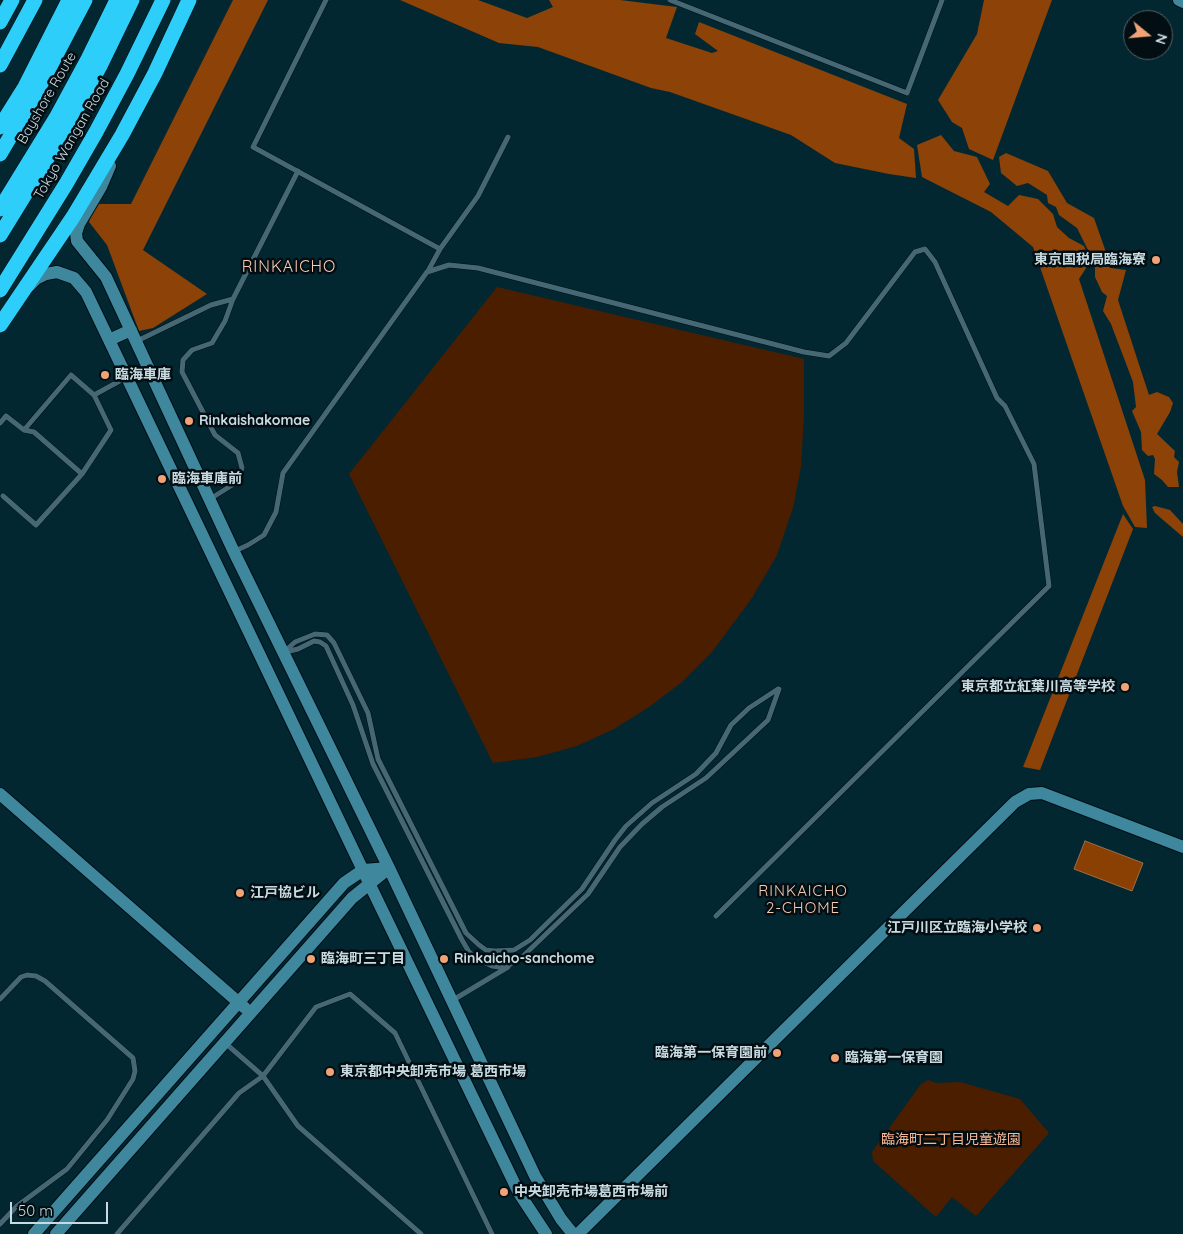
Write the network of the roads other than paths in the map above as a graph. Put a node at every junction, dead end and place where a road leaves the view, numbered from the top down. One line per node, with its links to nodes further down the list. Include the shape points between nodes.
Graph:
1 (12, 0): 14 (highway)
2 (35, 0): 16 (highway)
3 (69, 0): 17 (highway)
4 (84, 0): 15 (highway, Bayshore Route)
5 (117, 0): 23 (highway, Bayshore Route, via 56,118)
6 (132, 0): 24 (highway, via 67,126)
7 (163, 0): 28 (highway, Tokyo Wangan Road, via 96,132)
8 (189, 0): 18 (highway)
9 (326, 0): 22 (lane, via 254,146)
10 (670, 0): 11 (lane, via 907,93)
11 (942, 0)
12 (1179, 0): 13 (street)
13 (1183, 2)
14 (0, 22)
15 (66, 37): 20 (highway, via 47,60); 21 (highway, Bayshore Route)
16 (0, 65)
17 (0, 127)
18 (122, 136): 27 (highway); 31 (street, via 101,187 76,233 77,242 106,277)
19 (508, 137): 25 (lane, via 478,196)
20 (0, 139)
21 (0, 154)
22 (298, 171): 25 (lane); 29 (lane)
23 (0, 209)
24 (0, 235)
25 (440, 249): 26 (lane)
26 (428, 272): 41 (lane, via 283,473 276,512 264,535); 49 (lane, via 449,265 478,268 830,356 846,343 915,252 925,249 935,262 997,398 1006,406 1034,464 1050,586)
27 (26, 289): 30 (highway); 32 (street, via 46,274 58,272 74,278 86,292)
28 (0, 290)
29 (233, 299): 31 (lane); 40 (lane, via 212,343 192,350 183,360 182,372 215,435 238,453 242,468 238,482)
30 (0, 325)
31 (134, 336): 32 (street); 33 (street)
32 (109, 340): 34 (street)
33 (148, 367): 34 (street); 40 (street)
34 (127, 377): 35 (lane); 43 (street)
35 (94, 395): 37 (lane, via 71,376); 38 (lane, via 111,430)
36 (0, 423): 37 (lane, via 6,416)
37 (24, 430): 38 (lane, via 34,432)
38 (82, 474): 39 (lane, via 36,526)
39 (3, 496)
40 (210, 499): 41 (street)
41 (234, 552): 42 (street)
42 (284, 652): 43 (street); 46 (street); 50 (lane, via 317,641 326,646 353,705 373,764 469,952 486,965 499,967); 50 (lane, via 295,642 315,634 327,635 334,643 368,713 378,759 466,933 486,950 495,951 514,950 530,940 582,889 626,826 652,803 696,774 716,753 731,725 749,708 779,689 768,720 706,778 642,824 617,852 588,894)
43 (265, 664): 47 (street)
44 (0, 794): 53 (street)
45 (1183, 847): 65 (street, via 1042,793 1030,794 1015,802)
46 (389, 868): 47 (street); 48 (street); 52 (street)
47 (363, 870): 48 (street); 53 (street, via 344,883)
48 (370, 885): 54 (street, via 352,898); 63 (street, via 519,1193)
49 (716, 916)
50 (514, 963): 52 (lane)
51 (1, 997): 57 (lane, via 21,977 36,976 133,1058 135,1071 107,1120 66,1169 17,1206)
52 (451, 1001): 64 (street, via 536,1176)
53 (238, 1002): 54 (street); 58 (street)
54 (250, 1012): 55 (street)
55 (224, 1042): 56 (lane); 59 (street)
56 (263, 1076): 60 (lane, via 239,1093); 61 (lane, via 298,1126); 62 (lane, via 316,1007 350,994 394,1034)
57 (0, 1224)
58 (34, 1234)
59 (56, 1234)
60 (117, 1234)
61 (421, 1234)
62 (492, 1234)
63 (546, 1234)
64 (573, 1234)
65 (578, 1234)

